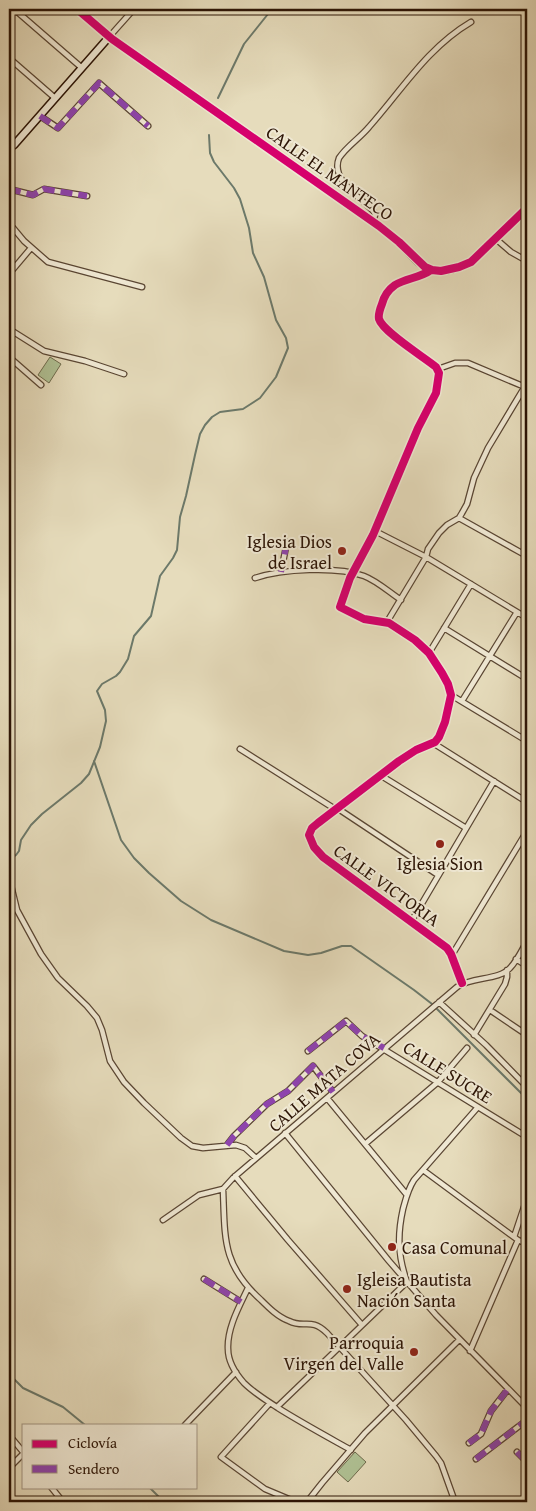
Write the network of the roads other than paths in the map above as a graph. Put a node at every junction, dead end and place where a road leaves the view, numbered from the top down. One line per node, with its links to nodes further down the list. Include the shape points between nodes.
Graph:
1 (14, 9): 7 (street)
2 (77, 9): 5 (street)
3 (134, 9): 5 (street)
4 (471, 22): 16 (street, via 434,50 339,158 342,179 374,212)
5 (109, 36): 7 (street); 16 (street, CALLE EL MANTECO)
6 (9, 58): 8 (street)
7 (82, 68): 8 (street)
8 (55, 98): 9 (street)
9 (40, 116): 10 (street, via 58,128 99,83); 11 (street)
10 (148, 126)
11 (11, 143): 12 (street)
12 (9, 152)
13 (9, 190): 14 (street, via 33,195 44,189)
14 (87, 196)
15 (527, 208): 18 (street)
16 (373, 222): 21 (street, CALLE EL MANTECO)
17 (9, 223): 19 (street)
18 (496, 239): 20 (street); 21 (street, via 467,264 441,271)
19 (31, 248): 22 (street); 23 (street, via 53,264)
20 (527, 261)
21 (431, 270): 26 (street, via 390,289 378,314 385,327)
22 (9, 274)
23 (142, 287)
24 (9, 329): 27 (street, via 44,351)
25 (9, 357): 28 (street)
26 (438, 369): 29 (street, via 454,363 468,363); 31 (street, via 436,393)
27 (124, 374)
28 (41, 385)
29 (526, 387): 30 (street, via 488,448)
30 (459, 518): 33 (street); 34 (street, via 439,533 428,548)
31 (375, 531): 34 (street); 36 (street)
32 (287, 542): 35 (street)
33 (527, 556)
34 (426, 557): 38 (street); 39 (street)
35 (281, 572): 36 (street, via 313,570); 37 (street)
36 (353, 574): 39 (street, via 366,577); 42 (street, via 340,607 364,619)
37 (255, 578)
38 (471, 584): 40 (street); 43 (street)
39 (400, 600): 42 (street)
40 (517, 612): 41 (street); 45 (street)
41 (527, 618)
42 (387, 622): 44 (street, via 402,630)
43 (444, 628): 44 (street); 45 (street)
44 (429, 654): 47 (street)
45 (490, 656): 46 (street); 48 (street)
46 (527, 679)
47 (451, 694): 48 (street); 50 (street, via 441,733)
48 (462, 701): 49 (street)
49 (527, 741)
50 (433, 744): 52 (street, CALLE VICTORIA, via 416,750); 53 (street)
51 (240, 749): 55 (street)
52 (380, 775): 55 (street, CALLE VICTORIA); 56 (street)
53 (494, 781): 54 (street); 56 (street)
54 (527, 802)
55 (336, 809): 58 (street); 60 (street, CALLE VICTORIA, via 311,831 314,847)
56 (466, 828): 58 (street)
57 (527, 832): 62 (street)
58 (438, 875): 60 (street)
59 (9, 877): 82 (street, via 17,910 41,954 58,978 97,1018 110,1061 118,1074 144,1103 192,1146)
60 (411, 922): 62 (street, CALLE VICTORIA, via 443,945)
61 (527, 941): 63 (street)
62 (452, 956): 66 (street, CALLE VICTORIA)
63 (516, 959): 64 (street); 65 (street)
64 (527, 966)
65 (507, 970): 66 (street, CALLE MATA COVA); 68 (street, via 506,981)
66 (462, 983): 67 (street, CALLE MATA COVA)
67 (439, 1002): 69 (street); 71 (street, CALLE MATA COVA)
68 (490, 1010): 69 (street); 70 (street)
69 (474, 1035): 75 (street)
70 (527, 1035)
71 (384, 1048): 73 (street, CALLE SUCRE, via 362,1036 346,1021); 74 (street, CALLE SUCRE); 76 (street, CALLE MATA COVA)
72 (467, 1048): 74 (street)
73 (308, 1051)
74 (438, 1082): 78 (street, CALLE SUCRE); 81 (street)
75 (527, 1087)
76 (333, 1092): 77 (street, CALLE MATA COVA); 82 (street, via 313,1066 288,1091 267,1104)
77 (327, 1098): 79 (street, CALLE MATA COVA); 81 (street)
78 (478, 1107): 80 (street, CALLE SUCRE); 84 (street)
79 (285, 1133): 83 (street, CALLE MATA COVA); 93 (street)
80 (527, 1137)
81 (365, 1144): 87 (street)
82 (227, 1145): 83 (street, via 242,1146)
83 (256, 1158): 85 (street, CALLE MATA COVA)
84 (423, 1170): 87 (street); 90 (street)
85 (235, 1176): 86 (street, CALLE MATA COVA); 96 (street)
86 (223, 1190): 89 (street, via 198,1195); 94 (street, via 229,1255)
87 (407, 1195): 93 (street, via 398,1236)
88 (527, 1198): 90 (street)
89 (163, 1220)
90 (516, 1239): 91 (street); 99 (street)
91 (527, 1244)
92 (204, 1279): 95 (street)
93 (407, 1282): 96 (street); 97 (street)
94 (248, 1288): 95 (street); 98 (street, via 283,1318 318,1326)
95 (242, 1302): 100 (street, via 228,1342 229,1358)
96 (362, 1325): 98 (street)
97 (459, 1340): 99 (street); 103 (street)
98 (340, 1346): 103 (street); 104 (street)
99 (470, 1351): 101 (street)
100 (236, 1372): 102 (street); 107 (street)
101 (508, 1389): 105 (street); 109 (street, via 491,1411 481,1434)
102 (270, 1403): 104 (street); 119 (street, via 221,1457 265,1489)
103 (393, 1406): 110 (street); 121 (street, via 436,1456)
104 (277, 1407): 110 (street)
105 (527, 1408)
106 (527, 1420): 114 (street)
107 (186, 1424)
108 (9, 1435): 111 (street)
109 (469, 1443)
110 (351, 1450): 120 (street)
111 (22, 1451)
112 (517, 1452): 115 (street)
113 (22, 1455): 116 (street)
114 (476, 1459)
115 (527, 1462)
116 (9, 1468)
117 (52, 1488): 118 (street)
118 (63, 1502)
119 (296, 1502)
120 (307, 1502)
121 (455, 1502)

